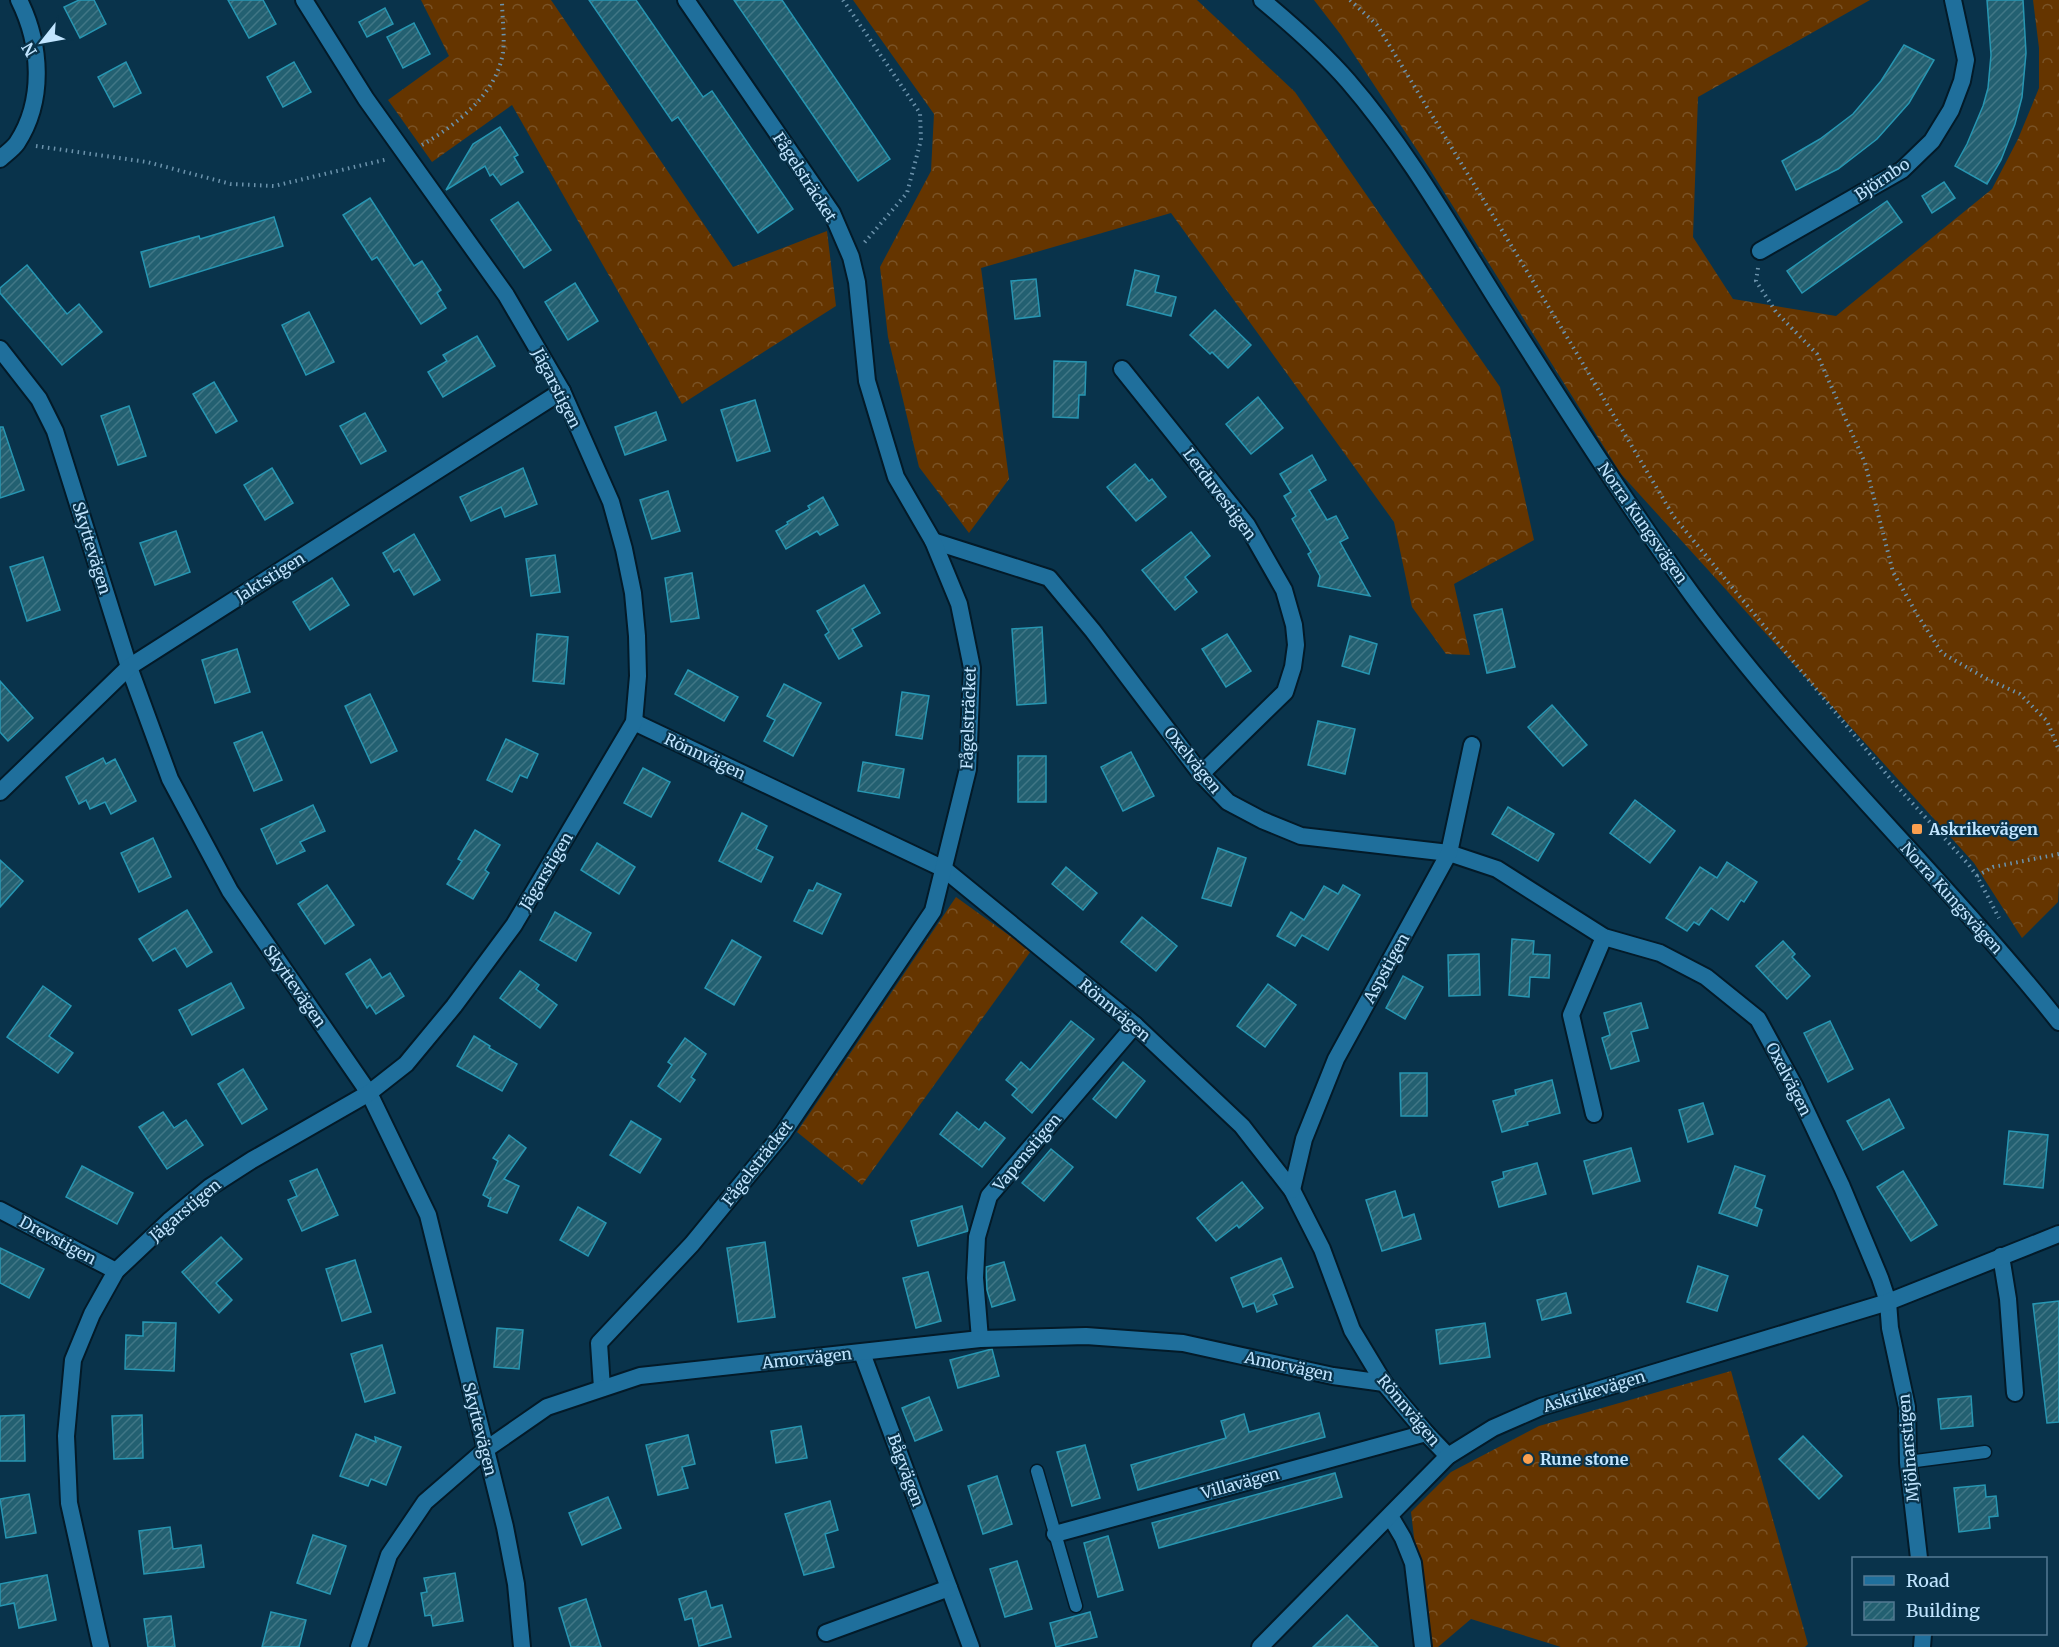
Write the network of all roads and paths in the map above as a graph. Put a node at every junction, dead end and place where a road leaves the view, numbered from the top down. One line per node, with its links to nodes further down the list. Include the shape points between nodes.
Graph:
1 (19, 0): 9 (street, via 34,40 38,67 34,98)
2 (304, 0): 10 (street, Jägarstigen)
3 (502, 0): 10 (path, via 502,52 492,82 475,105 443,133)
4 (686, 0): 13 (street, Fågelsträcket, via 832,213)
5 (843, 0): 13 (path, via 920,113 921,122 921,140 907,193)
6 (1262, 0): 30 (street, Norra Kungsvägen, via 1347,80 1400,149 1575,424 1694,597 1822,753 1968,914)
7 (1350, 0): 27 (path, via 1377,26 1674,517 1893,782)
8 (1953, 0): 12 (street, Björnbo, via 1966,60 1952,110 1932,141 1902,170)
9 (16, 144): 10 (path, via 147,162 231,184 274,186); 11 (street)
10 (405, 155): 16 (street, Jägarstigen, via 506,295)
11 (0, 159)
12 (1761, 251): 21 (path, via 1756,280 1776,312 1817,354 1865,463 1893,572 1918,616 1942,653 2020,694 2048,721)
13 (851, 257): 17 (street, Fågelsträcket, via 867,381 896,477)
14 (0, 349): 18 (street, Skyttevägen, via 39,399 55,431)
15 (1122, 369): 22 (street, Lerduvestigen, via 1247,525 1284,590 1294,625 1296,645 1286,692)
16 (562, 391): 18 (street, Jaktstigen); 19 (street, Jägarstigen, via 611,502 624,549 637,636)
17 (933, 541): 22 (street, Oxelvägen, via 1049,578); 26 (street, Fågelsträcket, via 959,604 972,668 968,769)
18 (129, 667): 23 (street, Jaktstigen); 32 (street, Skyttevägen, via 170,779 230,891)
19 (634, 722): 26 (street, Rönnvägen); 32 (street, Jägarstigen, via 514,925 406,1064)
20 (1472, 745): 24 (street, Aspstigen)
21 (2059, 750)
22 (1201, 774): 24 (street, Oxelvägen, via 1228,802 1301,836)
23 (0, 792)
24 (1449, 853): 29 (street, Oxelvägen, via 1497,869); 34 (street, Aspstigen, via 1336,1059 1304,1139)
25 (2059, 854): 27 (path, via 1993,867)
26 (944, 870): 31 (street, Rönnvägen); 43 (street, Fågelsträcket, via 933,911 783,1132 692,1244 599,1342)
27 (1977, 876): 28 (path)
28 (2002, 925)
29 (1604, 937): 33 (street, via 1571,1015); 39 (street, Oxelvägen, via 1660,953 1706,976 1758,1019 1842,1186)
30 (2059, 1022)
31 (1135, 1025): 34 (street, Rönnvägen, via 1242,1126); 40 (street, Vapenstigen, via 989,1196 977,1237 975,1278)
32 (369, 1093): 38 (street, Jägarstigen, via 210,1187); 46 (street, Skyttevägen, via 428,1215)
33 (1594, 1114)
34 (1292, 1190): 42 (street, Rönnvägen, via 1322,1249 1352,1330)
35 (0, 1210): 38 (street, Drevstigen)
36 (2059, 1234): 37 (street, Askrikevägen)
37 (2001, 1256): 39 (street, Askrikevägen); 44 (street)
38 (116, 1271): 57 (street, Jägarstigen, via 73,1360 66,1436 69,1503)
39 (1887, 1302): 48 (street, Askrikevägen, via 1541,1407 1493,1428); 49 (street, Mjölnarstigen, via 1907,1407)
40 (980, 1339): 41 (street, Amorvägen); 42 (street, Amorvägen, via 1086,1336 1183,1343 1333,1376)
41 (862, 1353): 43 (street, Amorvägen, via 640,1376); 54 (street, Bågvägen)
42 (1384, 1383): 45 (street, Rönnvägen)
43 (602, 1388): 46 (street, Amorvägen, via 547,1407)
44 (2015, 1393)
45 (1426, 1433): 48 (street, Rönnvägen); 52 (street, Villavägen)
46 (485, 1450): 58 (street, Amorvägen, via 425,1502 406,1527 389,1555); 59 (street, Skyttevägen, via 516,1584)
47 (1985, 1452): 49 (lane)
48 (1448, 1456): 51 (street, Askrikevägen)
49 (1908, 1462): 53 (street, Mjölnarstigen)
50 (1037, 1471): 52 (lane)
51 (1390, 1516): 61 (street, Askrikevägen); 62 (street, via 1413,1563)
52 (1055, 1534): 55 (lane)
53 (1919, 1557)
54 (949, 1588): 56 (street); 60 (street, Bågvägen)
55 (1076, 1606)
56 (826, 1633)
57 (101, 1647)
58 (359, 1647)
59 (522, 1647)
60 (971, 1647)
61 (1260, 1647)
62 (1423, 1647)

